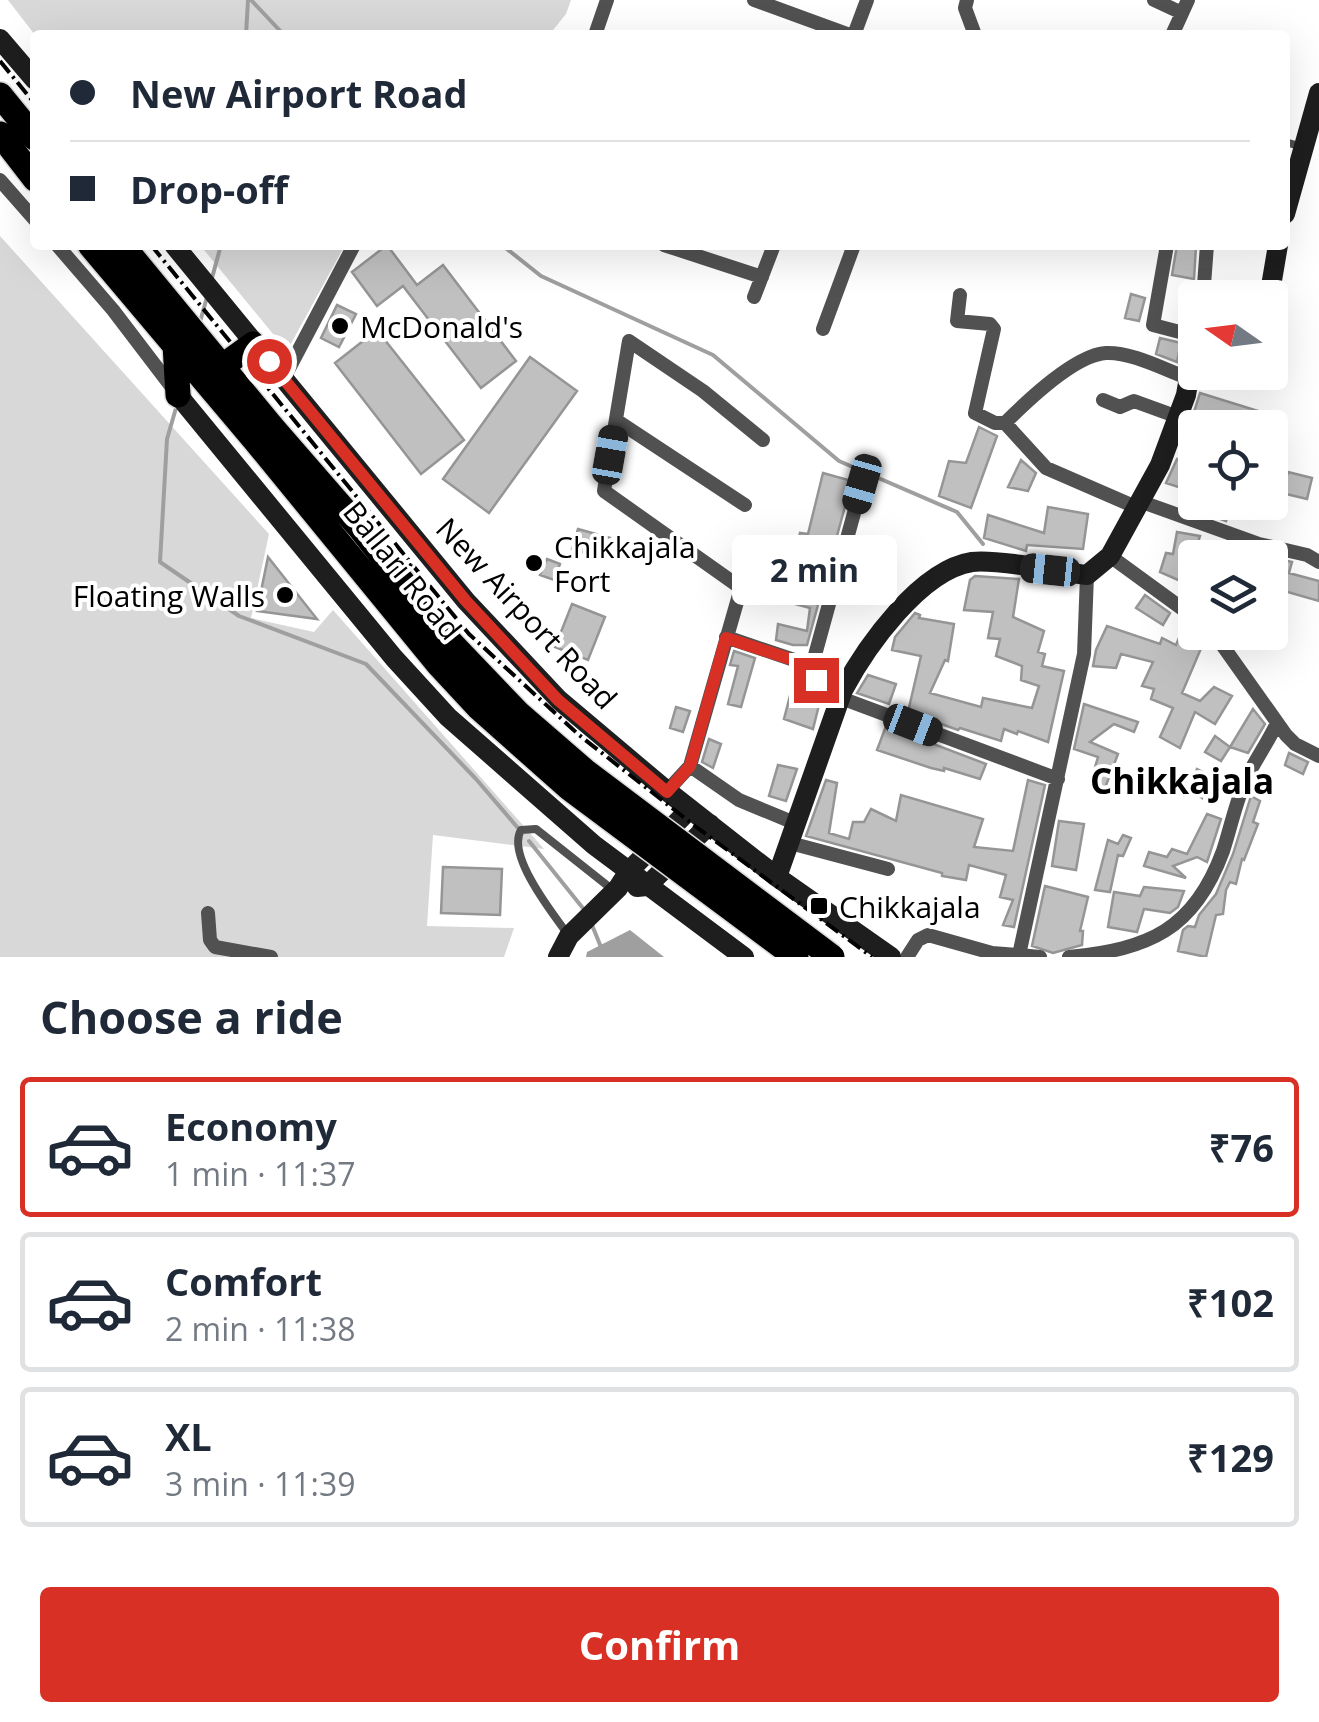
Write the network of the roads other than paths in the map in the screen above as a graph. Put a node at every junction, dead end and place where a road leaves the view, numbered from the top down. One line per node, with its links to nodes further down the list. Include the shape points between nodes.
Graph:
1 (607, 0): 7 (street)
2 (754, 0): 8 (street)
3 (867, 0): 9 (street)
4 (967, 0): 10 (street)
5 (1154, 0): 6 (street)
6 (1185, 7): 11 (street)
7 (598, 30)
8 (838, 30)
9 (854, 30)
10 (973, 30)
11 (1174, 30)
12 (0, 39): 13 (street)
13 (30, 74)
14 (1319, 93): 18 (street)
15 (0, 95): 16 (highway)
16 (30, 132)
17 (0, 134): 19 (highway)
18 (1294, 144): 20 (street)
19 (30, 173)
20 (1290, 175)
21 (0, 180): 22 (street)
22 (30, 214)
23 (61, 250): 47 (street)
24 (95, 250): 42 (highway)
25 (125, 250): 42 (highway)
26 (178, 250): 41 (street, New Airport Road)
27 (351, 250): 45 (street)
28 (679, 250): 34 (street)
29 (772, 250): 34 (street)
30 (852, 250): 39 (street)
31 (1166, 250): 40 (street, via 1153,325)
32 (1206, 250): 35 (street)
33 (1277, 250): 36 (street)
34 (762, 277): 38 (street)
35 (1204, 280)
36 (1272, 280)
37 (960, 295): 51 (street, via 957,321 994,328 974,412)
38 (754, 297)
39 (823, 329)
40 (1178, 333)
41 (254, 344): 43 (highway); 45 (street, New Airport Road)
42 (189, 347): 43 (highway); 47 (highway); 52 (highway, Ballari Road)
43 (224, 365): 52 (highway)
44 (1178, 368): 51 (street, via 1104,353 1083,358)
45 (284, 378): 69 (street, New Airport Road, via 466,601 558,700)
46 (1185, 390): 49 (street)
47 (180, 397): 75 (street, via 448,718)
48 (1103, 400): 49 (street, via 1120,407 1134,401)
49 (1177, 419): 56 (street)
50 (616, 420): 53 (street, via 630,341); 55 (street); 61 (street, via 604,491 741,588)
51 (1005, 423): 56 (street, via 1046,468)
52 (265, 436): 83 (highway, Ballari Road, bridge, via 439,665 480,708 582,799); 84 (highway, Ballari Road, bridge, via 359,527 452,644 518,713)
53 (763, 440)
54 (862, 484): 63 (street)
55 (746, 505)
56 (1140, 505): 57 (street); 58 (street)
57 (1110, 556): 59 (street); 60 (street)
58 (1319, 562)
59 (1088, 575): 64 (street, via 975,562 950,568 890,623); 68 (street, via 1084,654)
60 (1178, 606)
61 (726, 638): 63 (street); 67 (street)
62 (1226, 650): 65 (street)
63 (812, 666): 64 (street, via 816,680)
64 (840, 698): 68 (street); 72 (street)
65 (1277, 723): 66 (street, via 1295,744); 88 (street, via 1247,778 1196,905 1163,935)
66 (1319, 756)
67 (690, 766): 69 (street); 72 (street)
68 (1058, 779): 79 (street)
69 (667, 792): 70 (street, New Airport Road)
70 (690, 810): 71 (street, New Airport Road); 75 (street)
71 (710, 824): 74 (street, New Airport Road); 76 (street)
72 (793, 834): 73 (street); 74 (street)
73 (888, 869)
74 (777, 877): 85 (street, New Airport Road)
75 (621, 884): 76 (street); 78 (street); 78 (lane, via 536,829 522,830 517,844 523,862)
76 (647, 886): 82 (street)
77 (208, 913): 80 (street, via 212,944)
78 (568, 936): 81 (street)
79 (1019, 955): 86 (street, via 928,935); 87 (street)
80 (271, 957)
81 (558, 957)
82 (744, 957)
83 (796, 957)
84 (832, 957)
85 (890, 957)
86 (907, 957)
87 (1040, 957)
88 (1069, 957)

